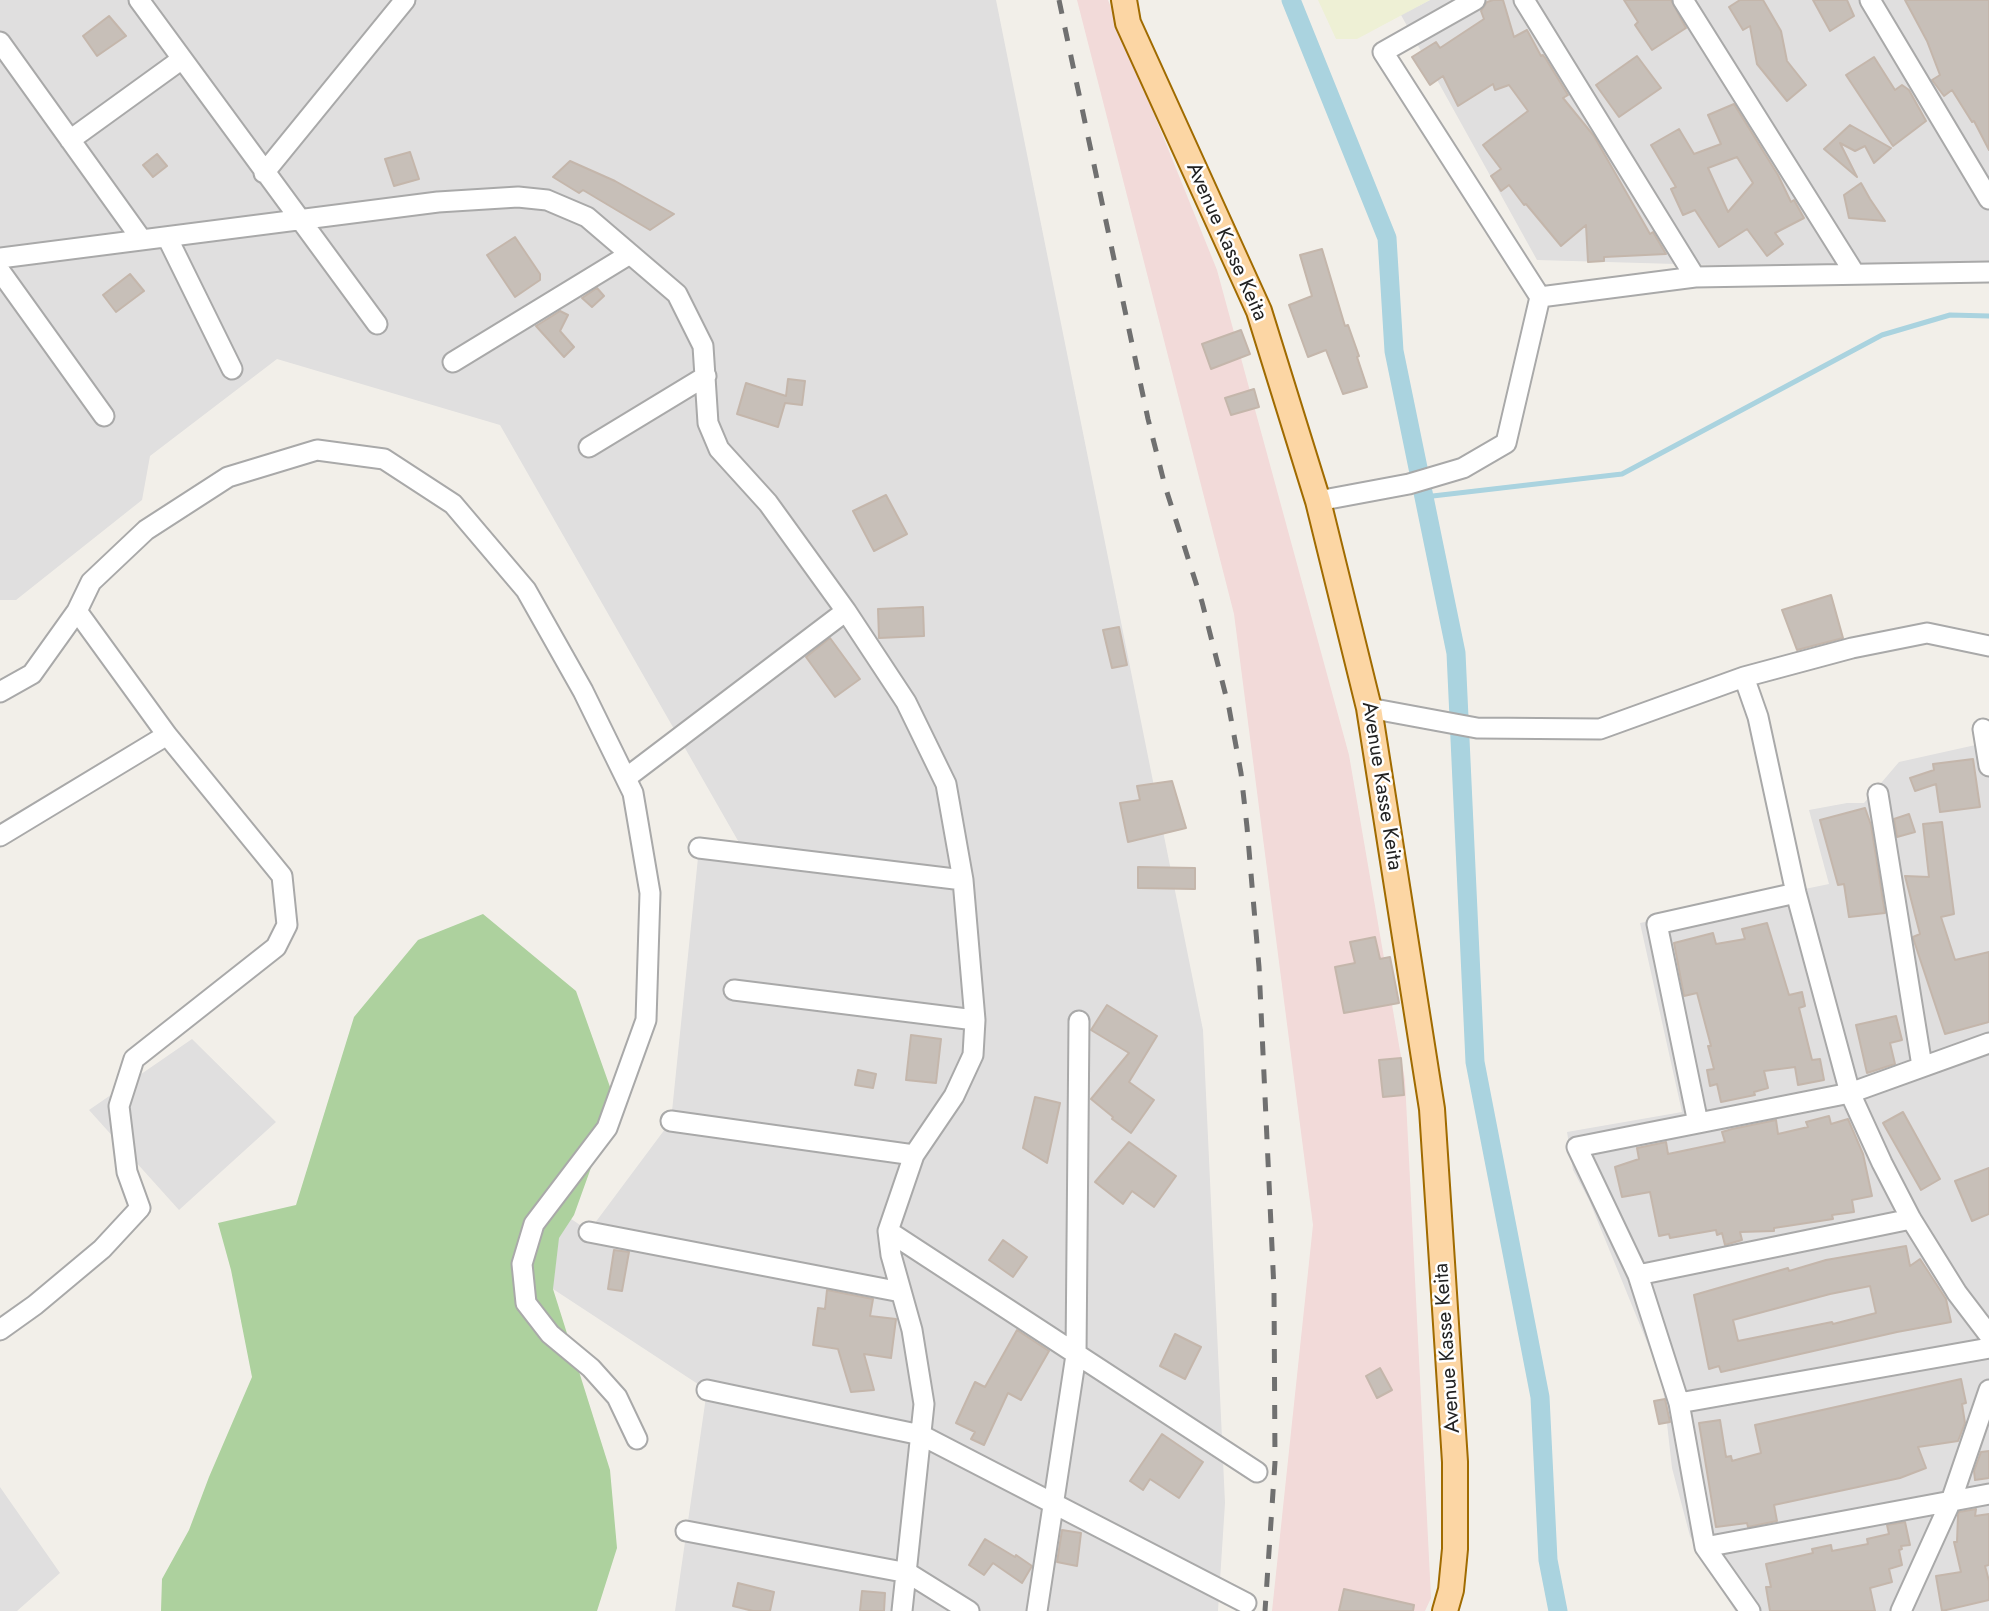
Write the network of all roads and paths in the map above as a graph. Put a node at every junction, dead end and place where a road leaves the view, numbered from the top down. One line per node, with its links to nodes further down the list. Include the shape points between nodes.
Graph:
1 (139, 0): 9 (street)
2 (405, 0): 11 (street)
3 (1124, 0): 29 (main road, Avenue Kasse Keita, via 1128,23 1259,312)
4 (1475, 0): 22 (street, via 1383,52)
5 (1524, 0): 21 (street)
6 (1683, 0): 20 (street)
7 (1870, 0): 12 (street)
8 (0, 42): 10 (street)
9 (181, 59): 10 (street); 11 (street)
10 (70, 139): 15 (street)
11 (264, 173): 13 (street)
12 (1989, 199)
13 (299, 220): 14 (street); 16 (street, via 518,197 547,200 587,217); 23 (street)
14 (167, 237): 15 (street); 25 (street)
15 (142, 240): 17 (street)
16 (630, 254): 24 (street); 26 (street, via 677,294 703,346)
17 (0, 258)
18 (0, 271): 27 (street)
19 (1989, 272): 20 (street)
20 (1855, 274): 21 (street)
21 (1695, 277): 22 (street)
22 (1540, 297): 29 (street, via 1506,443 1463,468 1409,484)
23 (377, 324)
24 (453, 362)
25 (232, 369)
26 (706, 376): 28 (street); 31 (street, via 708,423 719,449 768,503)
27 (104, 416)
28 (589, 447)
29 (1318, 501): 35 (main road, Avenue Kasse Keita)
30 (77, 611): 34 (street, via 32,674); 37 (street); 39 (street, via 91,582 146,530 228,477 317,450 384,459 453,504 526,590)
31 (846, 611): 39 (street); 43 (street, via 906,702 946,784)
32 (1989, 646): 33 (street, via 1927,633)
33 (1744, 677): 35 (street, via 1600,729 1477,728); 44 (street, via 1758,717)
34 (0, 692)
35 (1369, 708): 79 (main road, Avenue Kasse Keita, via 1432,1110 1455,1462 1455,1549)
36 (1983, 729): 38 (street)
37 (167, 735): 41 (street); 59 (street, via 282,876 287,925 276,947 134,1059 119,1106 127,1172 141,1208 102,1250)
38 (1989, 766)
39 (626, 778): 67 (street, via 633,793 650,893 646,1020 607,1128 534,1224 522,1264 526,1303 550,1334 617,1396)
40 (1878, 794): 49 (street)
41 (0, 836)
42 (699, 848): 43 (street)
43 (963, 880): 46 (street)
44 (1796, 893): 50 (street); 52 (street, via 1657,924)
45 (734, 990): 46 (street)
46 (975, 1020): 53 (street, via 973,1055 954,1096)
47 (1079, 1021): 62 (street)
48 (1989, 1043): 49 (street)
49 (1922, 1066): 50 (street)
50 (1850, 1093): 52 (street); 54 (street)
51 (671, 1121): 53 (street)
52 (1698, 1123): 57 (street, via 1577,1147)
53 (914, 1154): 55 (street)
54 (1911, 1219): 57 (street); 60 (street)
55 (888, 1231): 58 (street); 62 (street)
56 (589, 1232): 58 (street)
57 (1638, 1275): 65 (street)
58 (901, 1292): 66 (street, via 924,1405)
59 (0, 1330)
60 (1989, 1335)
61 (1989, 1348): 65 (street)
62 (1076, 1355): 68 (street); 71 (street)
63 (708, 1390): 66 (street)
64 (1989, 1390): 70 (street)
65 (1679, 1403): 73 (street)
66 (921, 1435): 71 (street); 74 (street)
67 (636, 1439)
68 (1257, 1472)
69 (1989, 1494): 70 (street)
70 (1951, 1501): 73 (street); 81 (street)
71 (1053, 1504): 75 (street); 78 (street)
72 (686, 1531): 74 (street)
73 (1705, 1547): 80 (street)
74 (908, 1573): 76 (street); 77 (street)
75 (1246, 1603)
76 (902, 1611)
77 (969, 1611)
78 (1037, 1611)
79 (1445, 1611)
80 (1750, 1611)
81 (1901, 1611)

